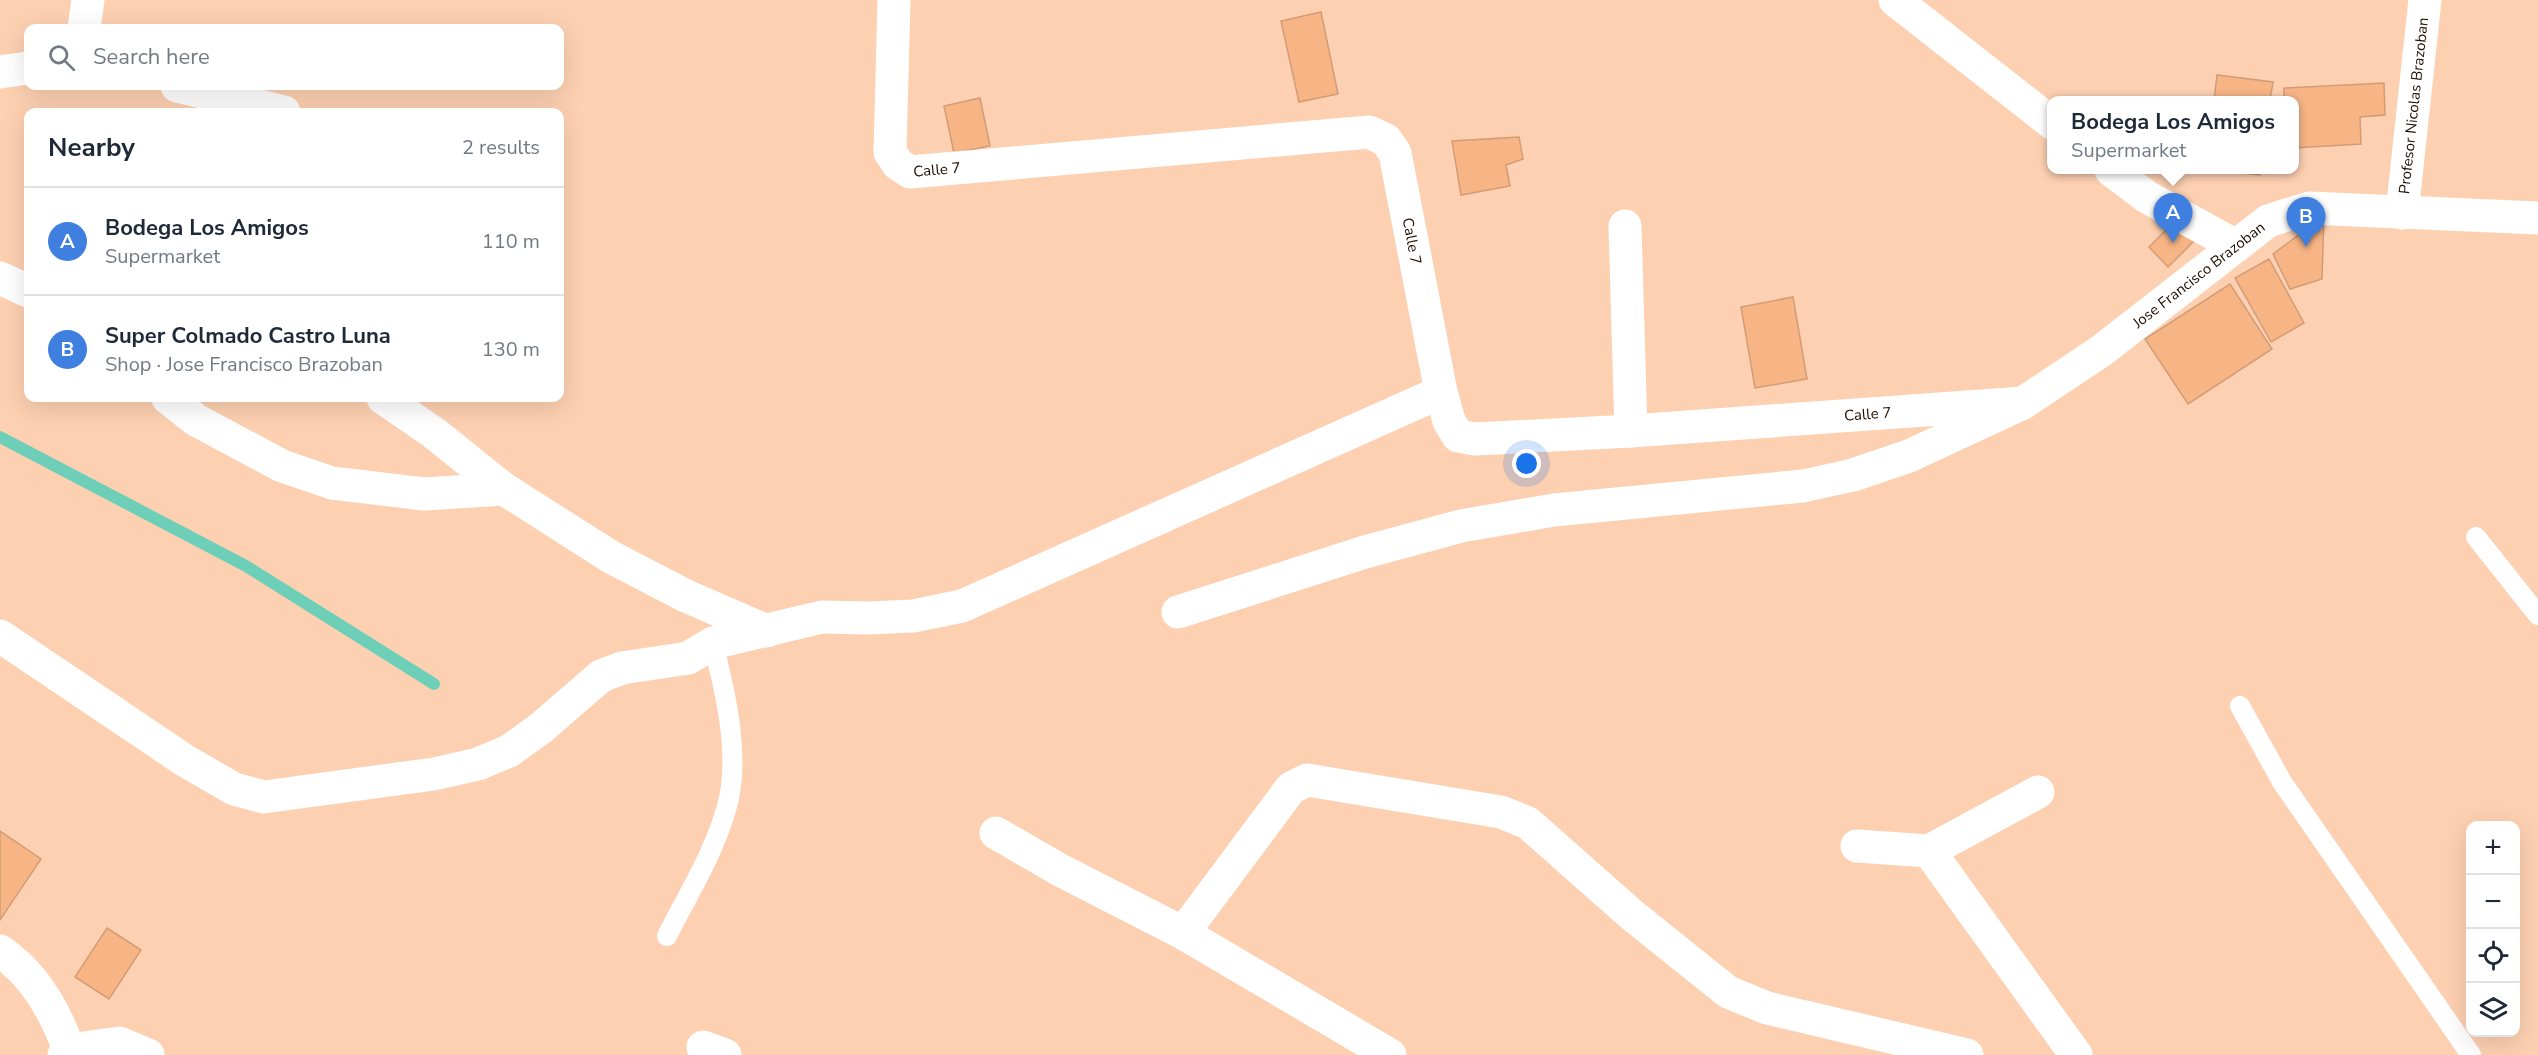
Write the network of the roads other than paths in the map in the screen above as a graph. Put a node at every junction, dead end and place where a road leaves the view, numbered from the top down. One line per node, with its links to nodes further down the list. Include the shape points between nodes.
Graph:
1 (88, 0): 5 (street)
2 (894, 0): 18 (street, Calle 7, via 890,152 910,172 1369,132 1386,140 1395,153)
3 (1895, 0): 10 (street)
4 (2425, 0): 12 (street, Profesor Nicolas Brazoban)
5 (85, 24)
6 (24, 69): 7 (street)
7 (0, 72)
8 (193, 90): 9 (street)
9 (268, 108)
10 (2047, 119)
11 (2117, 174): 15 (street, via 2147,197)
12 (2402, 213): 13 (street, Jose Francisco Brazoban); 15 (street, Jose Francisco Brazoban, via 2309,208 2268,221)
13 (2538, 218)
14 (1625, 226): 22 (street)
15 (2236, 246): 21 (street, Jose Francisco Brazoban, via 2101,351)
16 (0, 278): 17 (street)
17 (24, 289)
18 (1441, 392): 22 (street, Calle 7, via 1458,436 1475,439); 27 (street, via 963,606 913,616 822,617)
19 (173, 402): 23 (street, via 196,420 282,466 332,483 424,494)
20 (389, 402): 23 (street)
21 (2023, 403): 22 (street, Calle 7); 25 (street, Jose Francisco Brazoban, via 1909,456 1853,475 1803,486 1554,510 1461,526 1365,552)
22 (1631, 431)
23 (504, 489): 27 (street, via 610,557)
24 (2476, 537): 26 (lane)
25 (1178, 612)
26 (2538, 615)
27 (767, 631): 29 (street)
28 (0, 636): 29 (street, via 184,760 234,789 264,797 434,774 478,764 509,751 601,676 622,668 688,658)
29 (713, 644): 36 (lane, via 732,737 729,797 714,844)
30 (2240, 706): 43 (lane, via 2282,782)
31 (2038, 792): 34 (street)
32 (996, 833): 35 (street)
33 (1857, 846): 34 (street)
34 (1929, 851): 42 (street)
35 (1184, 933): 40 (street); 41 (street, via 1291,788 1307,780 1501,812 1528,823 1632,915 1728,992 1767,1008)
36 (668, 936)
37 (0, 951): 38 (street, via 36,987 59,1020)
38 (67, 1053): 39 (street, via 119,1044)
39 (148, 1055)
40 (1390, 1055)
41 (1967, 1055)
42 (2076, 1055)
43 (2471, 1055)

